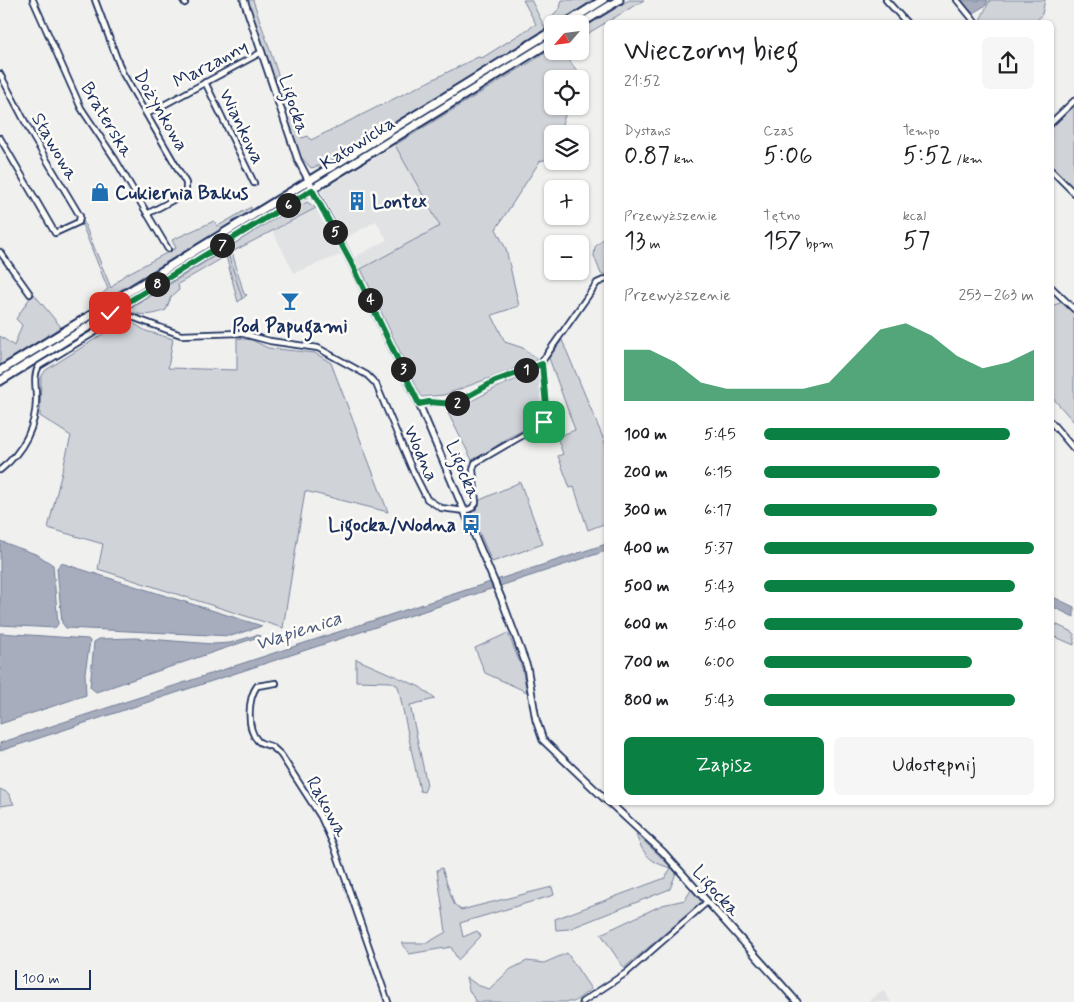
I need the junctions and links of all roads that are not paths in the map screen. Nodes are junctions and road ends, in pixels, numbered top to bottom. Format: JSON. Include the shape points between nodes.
{"nodes":[{"id":1,"x":32,"y":0,"type":"edge"},
{"id":2,"x":95,"y":0,"type":"edge"},
{"id":3,"x":244,"y":0,"type":"edge"},
{"id":4,"x":603,"y":0,"type":"edge"},
{"id":5,"x":619,"y":0,"type":"edge"},
{"id":6,"x":886,"y":0,"type":"edge"},
{"id":7,"x":957,"y":0,"type":"edge"},
{"id":8,"x":579,"y":15,"type":"edge"},
{"id":9,"x":589,"y":18,"type":"edge"},
{"id":10,"x":904,"y":20,"type":"edge"},
{"id":11,"x":973,"y":20,"type":"edge"},
{"id":12,"x":544,"y":36,"type":"edge"},
{"id":13,"x":544,"y":46,"type":"edge"},
{"id":14,"x":262,"y":52,"type":"junction"},
{"id":15,"x":0,"y":74,"type":"edge"},
{"id":16,"x":205,"y":82,"type":"junction"},
{"id":17,"x":1074,"y":101,"type":"edge"},
{"id":18,"x":147,"y":114,"type":"junction"},
{"id":19,"x":1054,"y":120,"type":"edge"},
{"id":20,"x":0,"y":138,"type":"edge"},
{"id":21,"x":1054,"y":173,"type":"edge"},
{"id":22,"x":308,"y":181,"type":"junction"},
{"id":23,"x":254,"y":183,"type":"dead end"},
{"id":24,"x":312,"y":190,"type":"junction"},
{"id":25,"x":1074,"y":193,"type":"edge"},
{"id":26,"x":147,"y":214,"type":"junction"},
{"id":27,"x":168,"y":249,"type":"dead end"},
{"id":28,"x":0,"y":252,"type":"edge"},
{"id":29,"x":604,"y":280,"type":"edge"},
{"id":30,"x":1054,"y":289,"type":"edge"},
{"id":31,"x":30,"y":294,"type":"dead end"},
{"id":32,"x":1074,"y":309,"type":"edge"},
{"id":33,"x":542,"y":364,"type":"junction"},
{"id":34,"x":0,"y":371,"type":"edge"},
{"id":35,"x":0,"y":381,"type":"edge"},
{"id":36,"x":419,"y":404,"type":"junction"},
{"id":37,"x":1054,"y":426,"type":"edge"},
{"id":38,"x":1074,"y":449,"type":"edge"},
{"id":39,"x":0,"y":470,"type":"edge"},
{"id":40,"x":465,"y":511,"type":"junction"},
{"id":41,"x":276,"y":683,"type":"dead end"},
{"id":42,"x":604,"y":799,"type":"edge"},
{"id":43,"x":610,"y":805,"type":"edge"},
{"id":44,"x":707,"y":902,"type":"junction"},
{"id":45,"x":388,"y":1002,"type":"edge"},
{"id":46,"x":582,"y":1002,"type":"edge"},
{"id":47,"x":797,"y":1002,"type":"edge"}],
"edges":[{"from":1,"to":26,"type":"street","name":"Braterska","via":[[81,108]]},
{"from":2,"to":18,"type":"street","name":"Dożynkowa","via":[[122,72]]},
{"from":3,"to":14,"type":"street","name":"Ligocka"},
{"from":4,"to":8,"type":"main road"},
{"from":5,"to":9,"type":"main road"},
{"from":6,"to":10,"type":"street"},
{"from":7,"to":11,"type":"street"},
{"from":12,"to":22,"type":"main road","name":"Katowicka"},
{"from":13,"to":24,"type":"main road","name":"Katowicka"},
{"from":14,"to":16,"type":"street","name":"Marzanny"},
{"from":14,"to":22,"type":"street","name":"Ligocka","via":[[295,154]]},
{"from":15,"to":20,"type":"street","name":"Stawowa","via":[[80,216],[79,222],[58,233],[52,230]]},
{"from":16,"to":18,"type":"street","name":"Marzanny"},
{"from":16,"to":23,"type":"street","name":"Wiankowa"},
{"from":17,"to":19,"type":"street"},
{"from":18,"to":26,"type":"street","name":"Dożynkowa","via":[[187,188],[183,196]]},
{"from":21,"to":25,"type":"street"},
{"from":22,"to":24,"type":"street","name":"Ligocka"},
{"from":22,"to":34,"type":"main road","name":"Katowicka"},
{"from":24,"to":35,"type":"main road","name":"Katowicka"},
{"from":24,"to":36,"type":"street","name":"Ligocka","via":[[351,262]]},
{"from":26,"to":27,"type":"street","name":"Braterska"},
{"from":28,"to":31,"type":"street"},
{"from":29,"to":33,"type":"street","via":[[597,283],[580,306]]},
{"from":30,"to":32,"type":"street"},
{"from":33,"to":36,"type":"street","via":[[495,381],[454,404]]},
{"from":33,"to":40,"type":"street","via":[[547,416],[544,422],[475,463],[476,503]]},
{"from":36,"to":40,"type":"street","name":"Ligocka"},
{"from":37,"to":38,"type":"street"},
{"from":39,"to":40,"type":"street","name":"Wodna","via":[[27,439],[33,423],[35,375],[39,366],[115,320],[132,317],[181,335],[240,333],[270,342],[318,348],[367,376],[376,384],[427,499],[441,508]]},
{"from":40,"to":42,"type":"street","name":"Ligocka","via":[[527,667],[536,720],[543,740]]},
{"from":41,"to":45,"type":"street","name":"Rakowa","via":[[257,686],[251,694],[254,735],[260,743],[272,746],[281,755],[321,817]]},
{"from":43,"to":44,"type":"street","name":"Ligocka","via":[[663,852]]},
{"from":44,"to":46,"type":"street","via":[[626,973]]},
{"from":44,"to":47,"type":"street","name":"Ligocka"}]}
